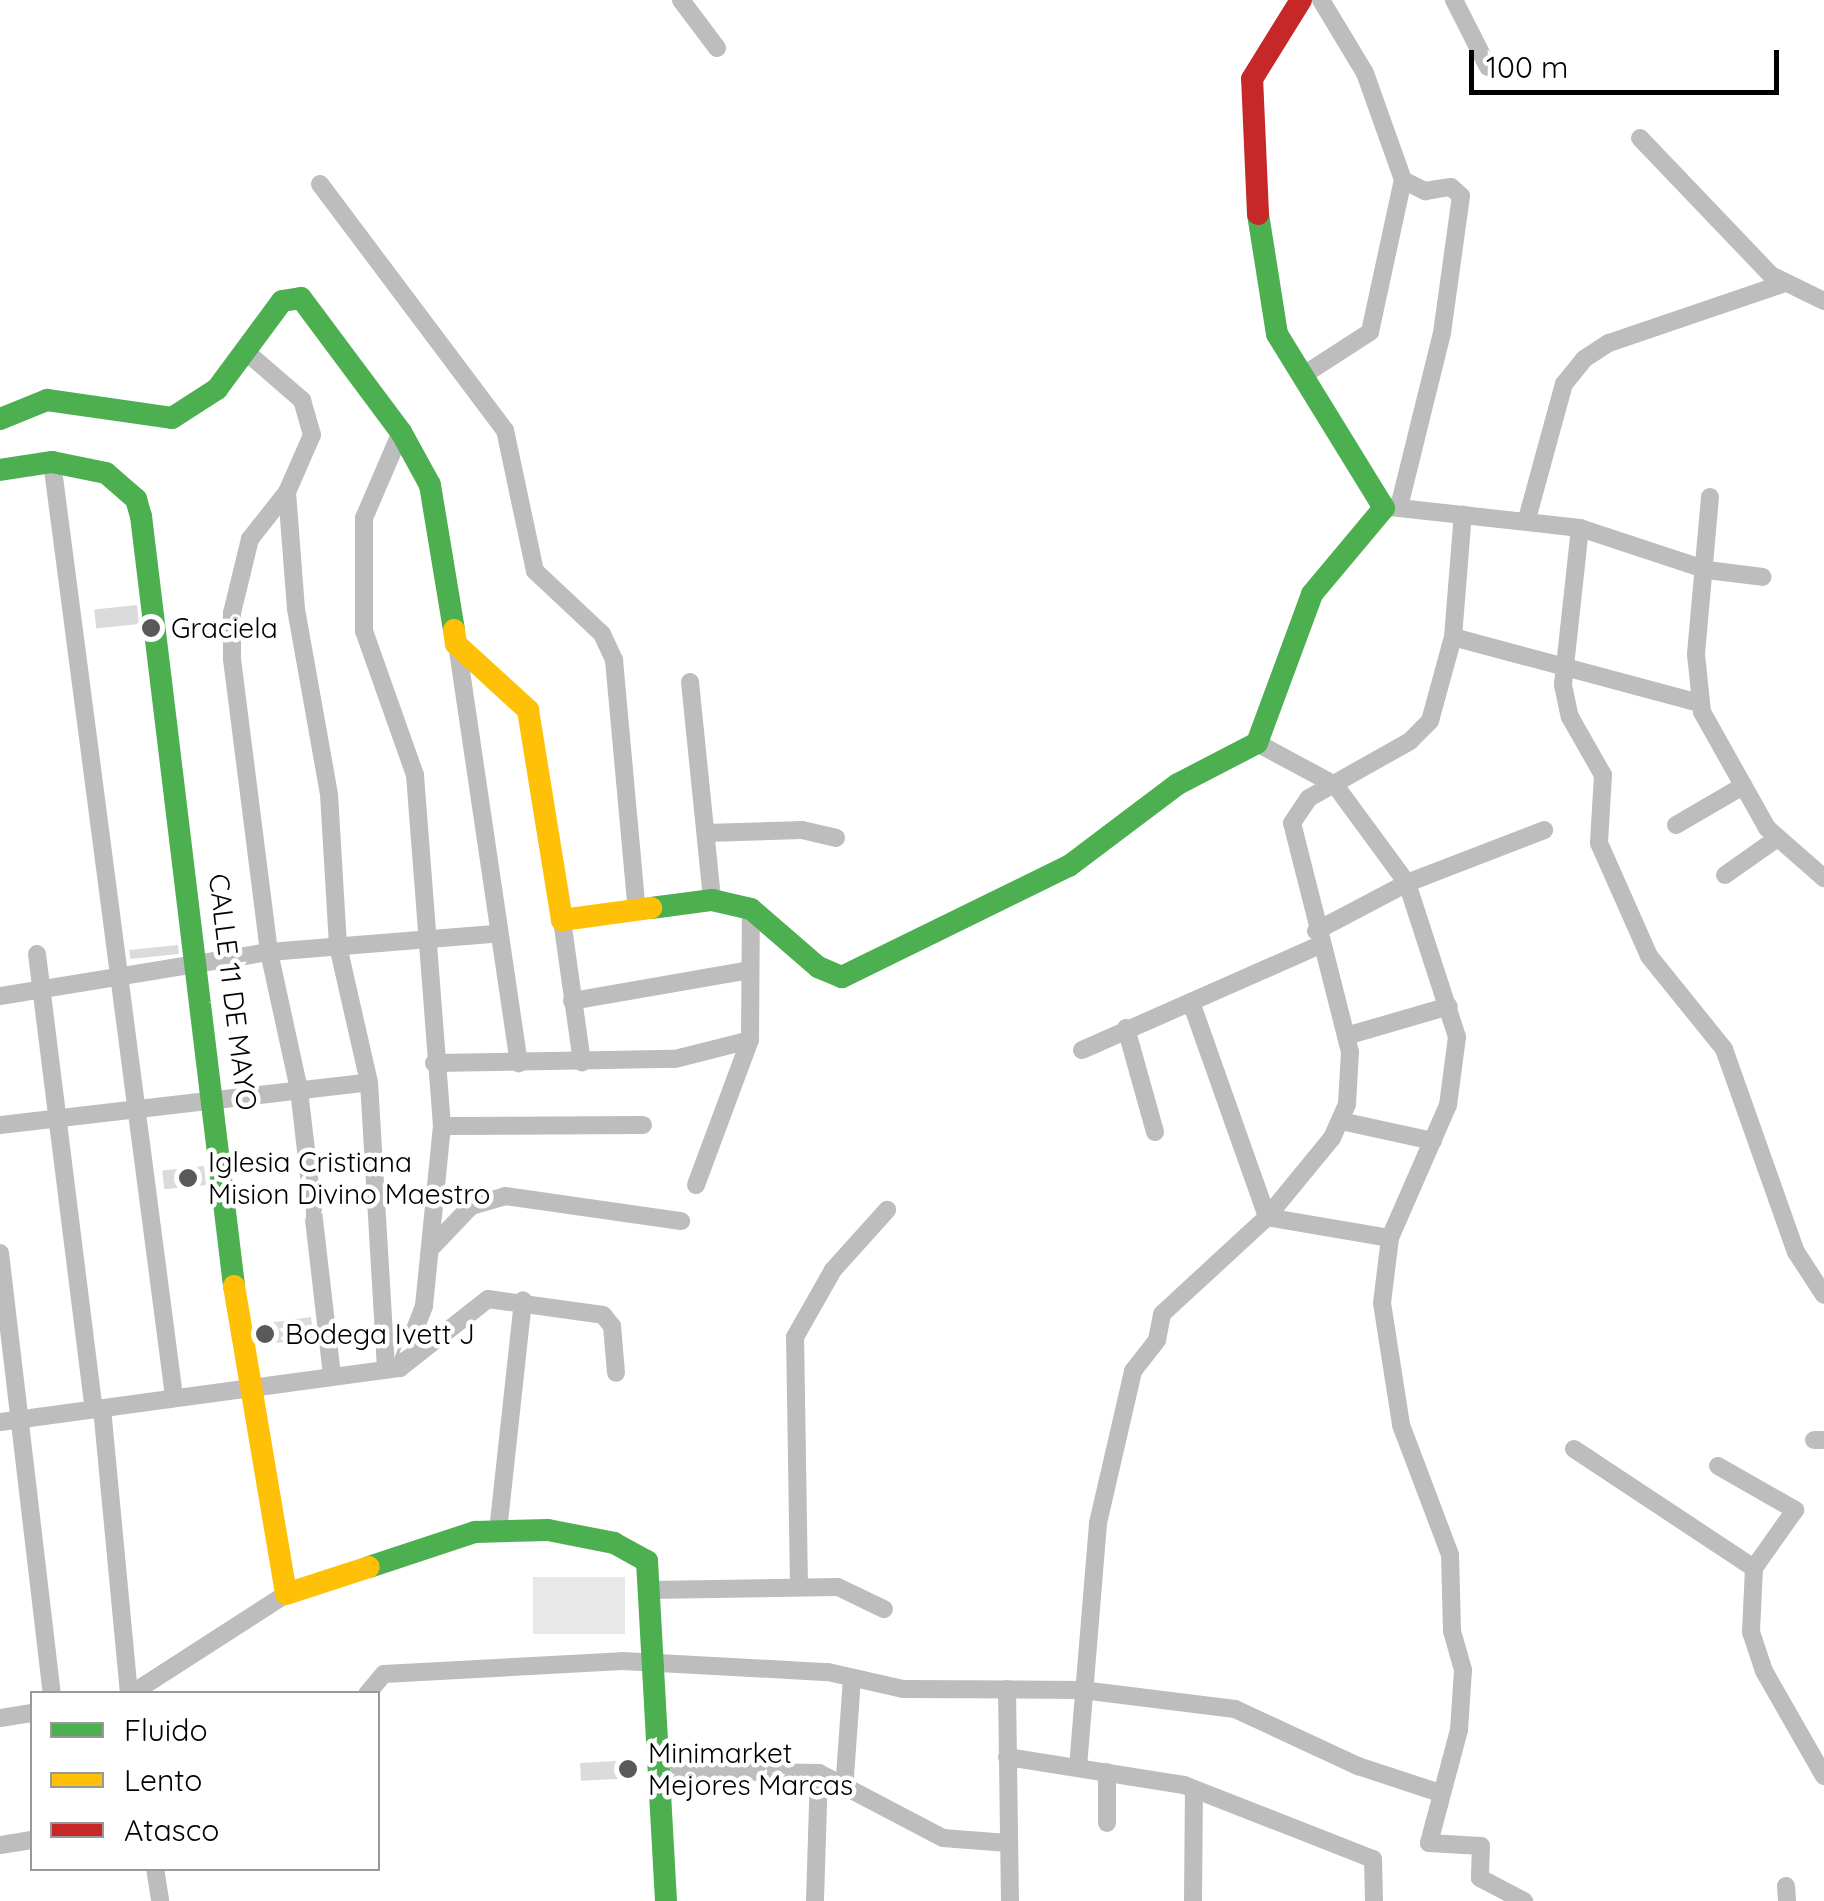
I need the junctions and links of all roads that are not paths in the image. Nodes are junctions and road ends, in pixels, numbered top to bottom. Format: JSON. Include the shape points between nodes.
{"nodes":[{"id":1,"x":681,"y":0,"type":"edge"},
{"id":2,"x":1301,"y":0,"type":"edge"},
{"id":3,"x":1321,"y":0,"type":"edge"},
{"id":4,"x":1454,"y":0,"type":"edge"},
{"id":5,"x":717,"y":48,"type":"dead end"},
{"id":6,"x":1488,"y":66,"type":"dead end"},
{"id":7,"x":1640,"y":138,"type":"dead end"},
{"id":8,"x":1403,"y":180,"type":"junction"},
{"id":9,"x":320,"y":184,"type":"dead end"},
{"id":10,"x":1782,"y":284,"type":"junction"},
{"id":11,"x":1824,"y":300,"type":"edge"},
{"id":12,"x":244,"y":350,"type":"junction"},
{"id":13,"x":1302,"y":376,"type":"junction"},
{"id":14,"x":0,"y":419,"type":"edge"},
{"id":15,"x":401,"y":432,"type":"junction"},
{"id":16,"x":52,"y":462,"type":"junction"},
{"id":17,"x":0,"y":470,"type":"edge"},
{"id":18,"x":286,"y":492,"type":"junction"},
{"id":19,"x":1710,"y":497,"type":"dead end"},
{"id":20,"x":1391,"y":507,"type":"junction"},
{"id":21,"x":1463,"y":514,"type":"junction"},
{"id":22,"x":1528,"y":518,"type":"junction"},
{"id":23,"x":1580,"y":528,"type":"junction"},
{"id":24,"x":1707,"y":570,"type":"junction"},
{"id":25,"x":1763,"y":577,"type":"dead end"},
{"id":26,"x":1452,"y":637,"type":"junction"},
{"id":27,"x":456,"y":644,"type":"junction"},
{"id":28,"x":1563,"y":672,"type":"junction"},
{"id":29,"x":690,"y":682,"type":"dead end"},
{"id":30,"x":1699,"y":703,"type":"junction"},
{"id":31,"x":1257,"y":743,"type":"junction"},
{"id":32,"x":1335,"y":785,"type":"junction"},
{"id":33,"x":1743,"y":786,"type":"junction"},
{"id":34,"x":1676,"y":825,"type":"dead end"},
{"id":35,"x":1544,"y":830,"type":"dead end"},
{"id":36,"x":706,"y":834,"type":"junction"},
{"id":37,"x":836,"y":838,"type":"dead end"},
{"id":38,"x":1776,"y":839,"type":"junction"},
{"id":39,"x":1725,"y":875,"type":"dead end"},
{"id":40,"x":1824,"y":878,"type":"edge"},
{"id":41,"x":1407,"y":883,"type":"junction"},
{"id":42,"x":712,"y":900,"type":"junction"},
{"id":43,"x":750,"y":909,"type":"junction"},
{"id":44,"x":637,"y":910,"type":"junction"},
{"id":45,"x":562,"y":920,"type":"junction"},
{"id":46,"x":494,"y":934,"type":"junction"},
{"id":47,"x":1318,"y":938,"type":"junction"},
{"id":48,"x":426,"y":940,"type":"junction"},
{"id":49,"x":338,"y":946,"type":"junction"},
{"id":50,"x":269,"y":952,"type":"junction"},
{"id":51,"x":37,"y":954,"type":"dead end"},
{"id":52,"x":200,"y":966,"type":"junction"},
{"id":53,"x":749,"y":970,"type":"junction"},
{"id":54,"x":117,"y":979,"type":"junction"},
{"id":55,"x":42,"y":990,"type":"junction"},
{"id":56,"x":0,"y":996,"type":"edge"},
{"id":57,"x":572,"y":1001,"type":"junction"},
{"id":58,"x":1191,"y":1002,"type":"junction"},
{"id":59,"x":1449,"y":1006,"type":"junction"},
{"id":60,"x":1126,"y":1028,"type":"junction"},
{"id":61,"x":1346,"y":1036,"type":"junction"},
{"id":62,"x":750,"y":1040,"type":"junction"},
{"id":63,"x":1082,"y":1050,"type":"dead end"},
{"id":64,"x":582,"y":1062,"type":"junction"},
{"id":65,"x":434,"y":1064,"type":"junction"},
{"id":66,"x":519,"y":1064,"type":"junction"},
{"id":67,"x":369,"y":1082,"type":"junction"},
{"id":68,"x":299,"y":1090,"type":"junction"},
{"id":69,"x":218,"y":1100,"type":"junction"},
{"id":70,"x":141,"y":1109,"type":"junction"},
{"id":71,"x":56,"y":1118,"type":"junction"},
{"id":72,"x":1341,"y":1121,"type":"junction"},
{"id":73,"x":0,"y":1125,"type":"edge"},
{"id":74,"x":643,"y":1125,"type":"dead end"},
{"id":75,"x":442,"y":1126,"type":"junction"},
{"id":76,"x":1155,"y":1132,"type":"dead end"},
{"id":77,"x":1433,"y":1140,"type":"junction"},
{"id":78,"x":696,"y":1185,"type":"dead end"},
{"id":79,"x":886,"y":1210,"type":"dead end"},
{"id":80,"x":1267,"y":1217,"type":"junction"},
{"id":81,"x":681,"y":1220,"type":"dead end"},
{"id":82,"x":1390,"y":1238,"type":"junction"},
{"id":83,"x":432,"y":1247,"type":"junction"},
{"id":84,"x":1,"y":1264,"type":"edge"},
{"id":85,"x":1824,"y":1295,"type":"edge"},
{"id":86,"x":524,"y":1300,"type":"junction"},
{"id":87,"x":393,"y":1368,"type":"junction"},
{"id":88,"x":616,"y":1374,"type":"dead end"},
{"id":89,"x":332,"y":1376,"type":"junction"},
{"id":90,"x":246,"y":1388,"type":"junction"},
{"id":91,"x":174,"y":1396,"type":"junction"},
{"id":92,"x":98,"y":1408,"type":"junction"},
{"id":93,"x":9,"y":1421,"type":"edge"},
{"id":94,"x":1574,"y":1449,"type":"dead end"},
{"id":95,"x":1718,"y":1466,"type":"dead end"},
{"id":96,"x":498,"y":1531,"type":"junction"},
{"id":97,"x":1754,"y":1568,"type":"junction"},
{"id":98,"x":798,"y":1587,"type":"junction"},
{"id":99,"x":650,"y":1590,"type":"junction"},
{"id":100,"x":286,"y":1594,"type":"junction"},
{"id":101,"x":884,"y":1609,"type":"dead end"},
{"id":102,"x":650,"y":1661,"type":"junction"},
{"id":103,"x":852,"y":1678,"type":"junction"},
{"id":104,"x":1007,"y":1689,"type":"junction"},
{"id":105,"x":1082,"y":1690,"type":"junction"},
{"id":106,"x":52,"y":1691,"type":"edge"},
{"id":107,"x":130,"y":1691,"type":"edge"},
{"id":108,"x":135,"y":1691,"type":"edge"},
{"id":109,"x":370,"y":1691,"type":"edge"},
{"id":110,"x":30,"y":1713,"type":"edge"},
{"id":111,"x":0,"y":1718,"type":"edge"},
{"id":112,"x":1007,"y":1757,"type":"junction"},
{"id":113,"x":1078,"y":1767,"type":"junction"},
{"id":114,"x":659,"y":1770,"type":"junction"},
{"id":115,"x":1107,"y":1772,"type":"junction"},
{"id":116,"x":819,"y":1773,"type":"junction"},
{"id":117,"x":1824,"y":1776,"type":"edge"},
{"id":118,"x":1194,"y":1789,"type":"junction"},
{"id":119,"x":844,"y":1790,"type":"junction"},
{"id":120,"x":1440,"y":1792,"type":"junction"},
{"id":121,"x":1107,"y":1823,"type":"dead end"},
{"id":122,"x":30,"y":1840,"type":"edge"},
{"id":123,"x":1008,"y":1843,"type":"junction"},
{"id":124,"x":0,"y":1845,"type":"edge"},
{"id":125,"x":155,"y":1871,"type":"edge"},
{"id":126,"x":160,"y":1901,"type":"edge"},
{"id":127,"x":666,"y":1901,"type":"edge"},
{"id":128,"x":816,"y":1901,"type":"edge"},
{"id":129,"x":1010,"y":1901,"type":"edge"},
{"id":130,"x":1193,"y":1901,"type":"edge"},
{"id":131,"x":1374,"y":1901,"type":"edge"},
{"id":132,"x":1524,"y":1901,"type":"edge"}],
"edges":[{"from":1,"to":5,"type":"street"},
{"from":2,"to":13,"type":"street","via":[[1252,78],[1250,139],[1267,292],[1277,334]]},
{"from":3,"to":8,"type":"street","via":[[1375,95]]},
{"from":4,"to":6,"type":"street"},
{"from":7,"to":10,"type":"street"},
{"from":8,"to":13,"type":"street","via":[[1370,332]]},
{"from":8,"to":20,"type":"street","via":[[1426,191],[1452,187],[1462,200],[1442,334]]},
{"from":9,"to":44,"type":"street","via":[[505,430],[535,571],[608,647],[622,696],[620,763]]},
{"from":10,"to":11,"type":"street"},
{"from":10,"to":22,"type":"street","via":[[1608,343],[1584,360],[1564,384]]},
{"from":12,"to":14,"type":"street","via":[[217,388],[172,418],[144,420],[46,400]]},
{"from":12,"to":15,"type":"street","via":[[282,300],[300,298]]},
{"from":12,"to":18,"type":"street","via":[[308,415],[308,453]]},
{"from":13,"to":20,"type":"street"},
{"from":15,"to":27,"type":"street","via":[[436,506]]},
{"from":15,"to":48,"type":"street","via":[[364,518],[364,631],[415,775]]},
{"from":16,"to":17,"type":"street"},
{"from":16,"to":52,"type":"street","name":"CALLE 11 DE MAYO","via":[[106,473],[136,499],[141,516]]},
{"from":16,"to":54,"type":"street"},
{"from":18,"to":49,"type":"street","via":[[296,609],[329,794]]},
{"from":18,"to":50,"type":"street","via":[[250,539],[232,613]]},
{"from":19,"to":24,"type":"street"},
{"from":20,"to":21,"type":"street"},
{"from":20,"to":31,"type":"street","via":[[1312,594]]},
{"from":21,"to":22,"type":"street"},
{"from":21,"to":26,"type":"street"},
{"from":22,"to":23,"type":"street"},
{"from":23,"to":24,"type":"street"},
{"from":23,"to":28,"type":"street"},
{"from":24,"to":25,"type":"street"},
{"from":24,"to":30,"type":"street","via":[[1696,654]]},
{"from":26,"to":28,"type":"street"},
{"from":26,"to":32,"type":"street","via":[[1435,711],[1421,732]]},
{"from":27,"to":45,"type":"street","via":[[528,710]]},
{"from":27,"to":46,"type":"street","via":[[470,695]]},
{"from":28,"to":30,"type":"street"},
{"from":28,"to":85,"type":"street","via":[[1570,717],[1603,775],[1599,844],[1614,885],[1668,986],[1724,1049],[1796,1252]]},
{"from":29,"to":36,"type":"street"},
{"from":30,"to":33,"type":"street","via":[[1710,738]]},
{"from":31,"to":32,"type":"street"},
{"from":31,"to":43,"type":"street","via":[[1178,784],[1069,866],[871,968],[842,977],[818,967]]},
{"from":32,"to":41,"type":"street"},
{"from":32,"to":47,"type":"street","via":[[1301,805],[1292,822]]},
{"from":33,"to":34,"type":"street"},
{"from":33,"to":38,"type":"street"},
{"from":35,"to":41,"type":"street"},
{"from":36,"to":37,"type":"street","via":[[787,829]]},
{"from":36,"to":42,"type":"street"},
{"from":38,"to":39,"type":"street"},
{"from":38,"to":40,"type":"street"},
{"from":41,"to":47,"type":"street"},
{"from":41,"to":59,"type":"street"},
{"from":42,"to":43,"type":"street"},
{"from":42,"to":44,"type":"street"},
{"from":43,"to":53,"type":"street"},
{"from":44,"to":45,"type":"street"},
{"from":45,"to":57,"type":"street"},
{"from":46,"to":48,"type":"street"},
{"from":46,"to":66,"type":"street"},
{"from":47,"to":58,"type":"street"},
{"from":47,"to":61,"type":"street"},
{"from":48,"to":49,"type":"street"},
{"from":48,"to":65,"type":"street"},
{"from":49,"to":50,"type":"street"},
{"from":49,"to":67,"type":"street"},
{"from":50,"to":52,"type":"street"},
{"from":50,"to":68,"type":"street"},
{"from":51,"to":55,"type":"street"},
{"from":52,"to":54,"type":"street"},
{"from":52,"to":69,"type":"street","name":"CALLE 11 DE MAYO"},
{"from":53,"to":57,"type":"street"},
{"from":53,"to":62,"type":"street"},
{"from":54,"to":55,"type":"street"},
{"from":54,"to":70,"type":"street"},
{"from":55,"to":56,"type":"street"},
{"from":55,"to":71,"type":"street"},
{"from":57,"to":64,"type":"street"},
{"from":58,"to":60,"type":"street"},
{"from":58,"to":80,"type":"street"},
{"from":59,"to":61,"type":"street"},
{"from":59,"to":77,"type":"street","via":[[1457,1037],[1448,1104]]},
{"from":60,"to":63,"type":"street"},
{"from":60,"to":76,"type":"street"},
{"from":61,"to":72,"type":"street","via":[[1351,1085]]},
{"from":62,"to":64,"type":"street","via":[[675,1059]]},
{"from":62,"to":78,"type":"street"},
{"from":64,"to":66,"type":"street"},
{"from":65,"to":66,"type":"street"},
{"from":65,"to":75,"type":"street"},
{"from":67,"to":68,"type":"street"},
{"from":67,"to":87,"type":"street"},
{"from":68,"to":69,"type":"street"},
{"from":68,"to":89,"type":"street"},
{"from":69,"to":70,"type":"street"},
{"from":69,"to":90,"type":"street","name":"CALLE 11 DE MAYO"},
{"from":70,"to":71,"type":"street"},
{"from":70,"to":91,"type":"street"},
{"from":71,"to":73,"type":"street"},
{"from":71,"to":92,"type":"street"},
{"from":72,"to":77,"type":"street"},
{"from":72,"to":80,"type":"street"},
{"from":74,"to":75,"type":"street"},
{"from":75,"to":83,"type":"street"},
{"from":77,"to":82,"type":"street"},
{"from":79,"to":98,"type":"street","via":[[834,1270],[795,1336]]},
{"from":80,"to":82,"type":"street"},
{"from":80,"to":105,"type":"street","via":[[1162,1314],[1157,1340],[1132,1371],[1098,1523]]},
{"from":81,"to":83,"type":"street","via":[[505,1196],[471,1206]]},
{"from":82,"to":120,"type":"street","via":[[1382,1303],[1401,1425],[1450,1555],[1452,1631],[1463,1670],[1459,1730]]},
{"from":83,"to":87,"type":"street","via":[[424,1306]]},
{"from":84,"to":93,"type":"street"},
{"from":86,"to":87,"type":"street","via":[[469,1308]]},
{"from":86,"to":88,"type":"street","via":[[604,1315],[612,1326]]},
{"from":86,"to":96,"type":"street"},
{"from":87,"to":89,"type":"street"},
{"from":89,"to":90,"type":"street"},
{"from":90,"to":91,"type":"street"},
{"from":90,"to":100,"type":"street","name":"CALLE 11 DE MAYO"},
{"from":91,"to":92,"type":"street"},
{"from":92,"to":93,"type":"street"},
{"from":92,"to":107,"type":"street"},
{"from":93,"to":106,"type":"street"},
{"from":94,"to":97,"type":"street"},
{"from":95,"to":97,"type":"street","via":[[1795,1510]]},
{"from":96,"to":99,"type":"street","via":[[548,1530],[614,1543],[647,1561]]},
{"from":96,"to":100,"type":"street"},
{"from":97,"to":117,"type":"street","via":[[1751,1632],[1764,1671]]},
{"from":98,"to":99,"type":"street"},
{"from":98,"to":101,"type":"street","via":[[862,1592]]},
{"from":99,"to":102,"type":"street"},
{"from":100,"to":108,"type":"street"},
{"from":102,"to":103,"type":"street"},
{"from":102,"to":109,"type":"street","via":[[384,1674]]},
{"from":102,"to":114,"type":"street"},
{"from":103,"to":104,"type":"street","via":[[903,1689]]},
{"from":103,"to":119,"type":"street"},
{"from":104,"to":105,"type":"street"},
{"from":104,"to":112,"type":"street"},
{"from":105,"to":113,"type":"street"},
{"from":105,"to":120,"type":"street","via":[[1235,1709],[1358,1766]]},
{"from":110,"to":111,"type":"street"},
{"from":112,"to":113,"type":"street"},
{"from":112,"to":123,"type":"street"},
{"from":113,"to":115,"type":"street"},
{"from":114,"to":116,"type":"street"},
{"from":114,"to":127,"type":"street"},
{"from":115,"to":118,"type":"street"},
{"from":115,"to":121,"type":"street"},
{"from":116,"to":119,"type":"street"},
{"from":116,"to":128,"type":"street"},
{"from":118,"to":130,"type":"street"},
{"from":118,"to":131,"type":"street","via":[[1373,1860]]},
{"from":119,"to":123,"type":"street","via":[[942,1838]]},
{"from":120,"to":132,"type":"street","via":[[1429,1843],[1481,1846],[1480,1878]]},
{"from":122,"to":124,"type":"street"},
{"from":123,"to":129,"type":"street"},
{"from":125,"to":126,"type":"street"}]}
